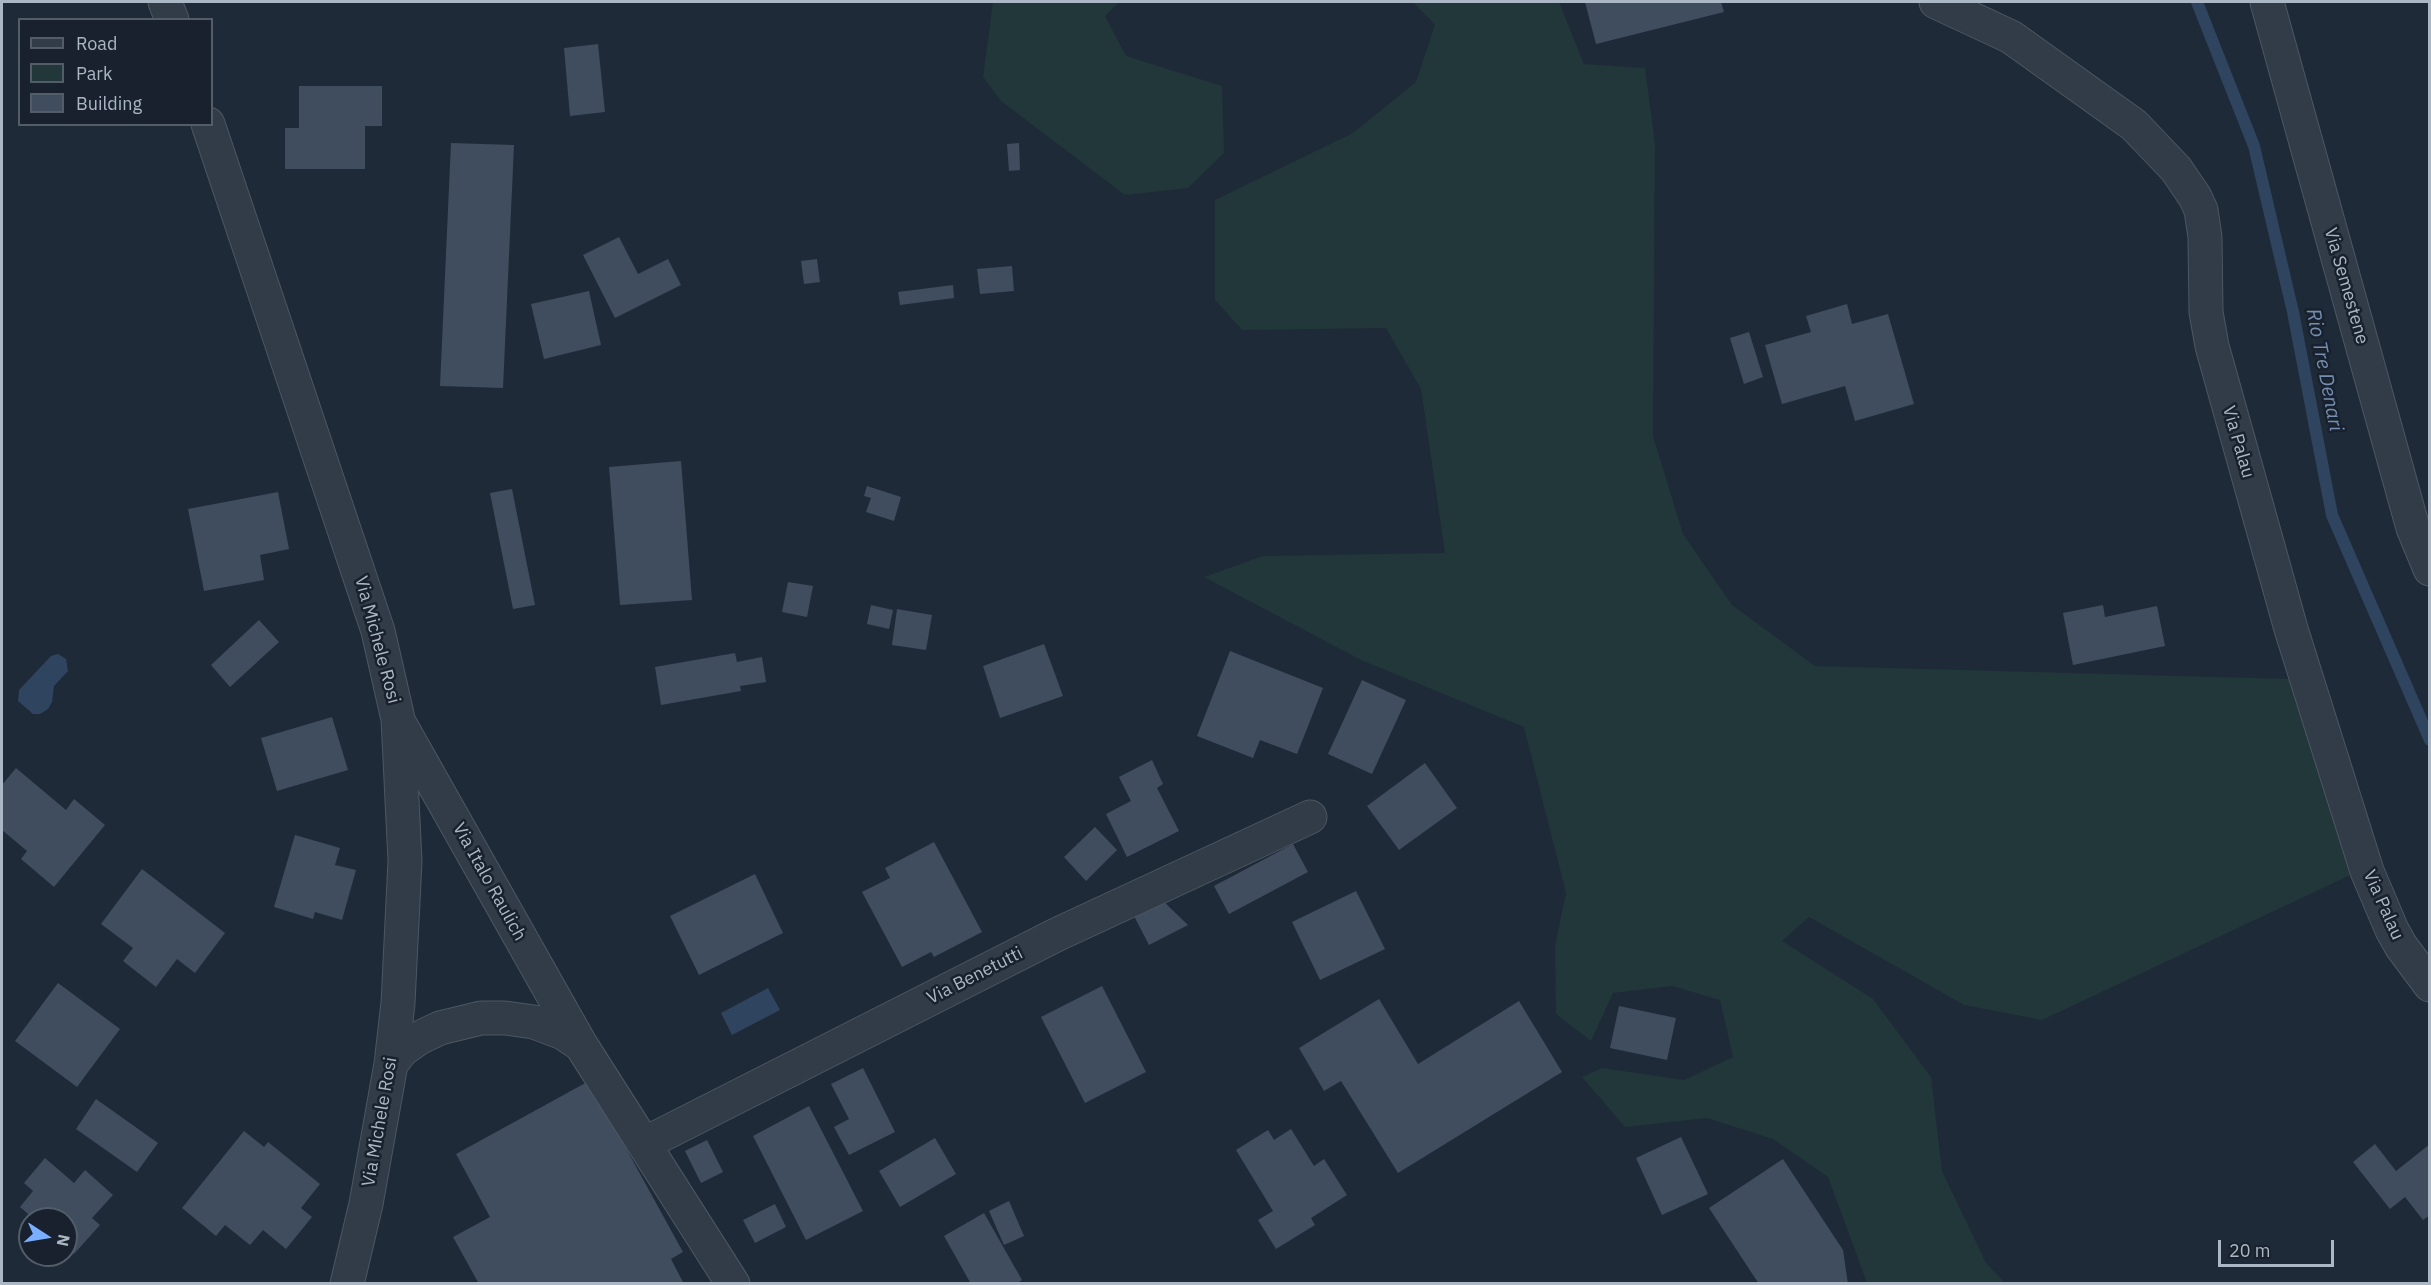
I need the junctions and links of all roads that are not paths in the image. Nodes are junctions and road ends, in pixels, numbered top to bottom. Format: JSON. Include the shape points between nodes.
{"nodes":[{"id":1,"x":165,"y":2,"type":"edge"},
{"id":2,"x":1936,"y":2,"type":"edge"},
{"id":3,"x":2267,"y":2,"type":"edge"},
{"id":4,"x":170,"y":18,"type":"edge"},
{"id":5,"x":208,"y":126,"type":"edge"},
{"id":6,"x":2430,"y":569,"type":"edge"},
{"id":7,"x":398,"y":719,"type":"junction"},
{"id":8,"x":1310,"y":817,"type":"dead end"},
{"id":9,"x":2430,"y":985,"type":"edge"},
{"id":10,"x":581,"y":1045,"type":"junction"},
{"id":11,"x":392,"y":1064,"type":"junction"},
{"id":12,"x":644,"y":1144,"type":"junction"},
{"id":13,"x":347,"y":1284,"type":"edge"},
{"id":14,"x":733,"y":1284,"type":"edge"}],
"edges":[{"from":1,"to":4,"type":"street"},
{"from":2,"to":9,"type":"street","name":"Via Palau","via":[[2011,37],[2134,125],[2176,169],[2195,197],[2205,237],[2206,312],[2211,346],[2291,629],[2367,871],[2392,930]]},
{"from":3,"to":6,"type":"street","name":"Via Semestene","via":[[2414,528]]},
{"from":5,"to":7,"type":"street","name":"Via Michele Rosi","via":[[378,631]]},
{"from":7,"to":10,"type":"street","name":"Via Italo Raulich"},
{"from":7,"to":11,"type":"street","name":"Via Michele Rosi","via":[[405,861],[402,958]]},
{"from":8,"to":12,"type":"street","name":"Via Benetutti","via":[[1058,934]]},
{"from":10,"to":11,"type":"street","name":"Via Italo Raulich","via":[[534,1022],[475,1019],[418,1038]]},
{"from":10,"to":12,"type":"street","name":"Via Italo Raulich"},
{"from":11,"to":13,"type":"street","name":"Via Michele Rosi"},
{"from":12,"to":14,"type":"street","name":"Via Italo Raulich"}]}
